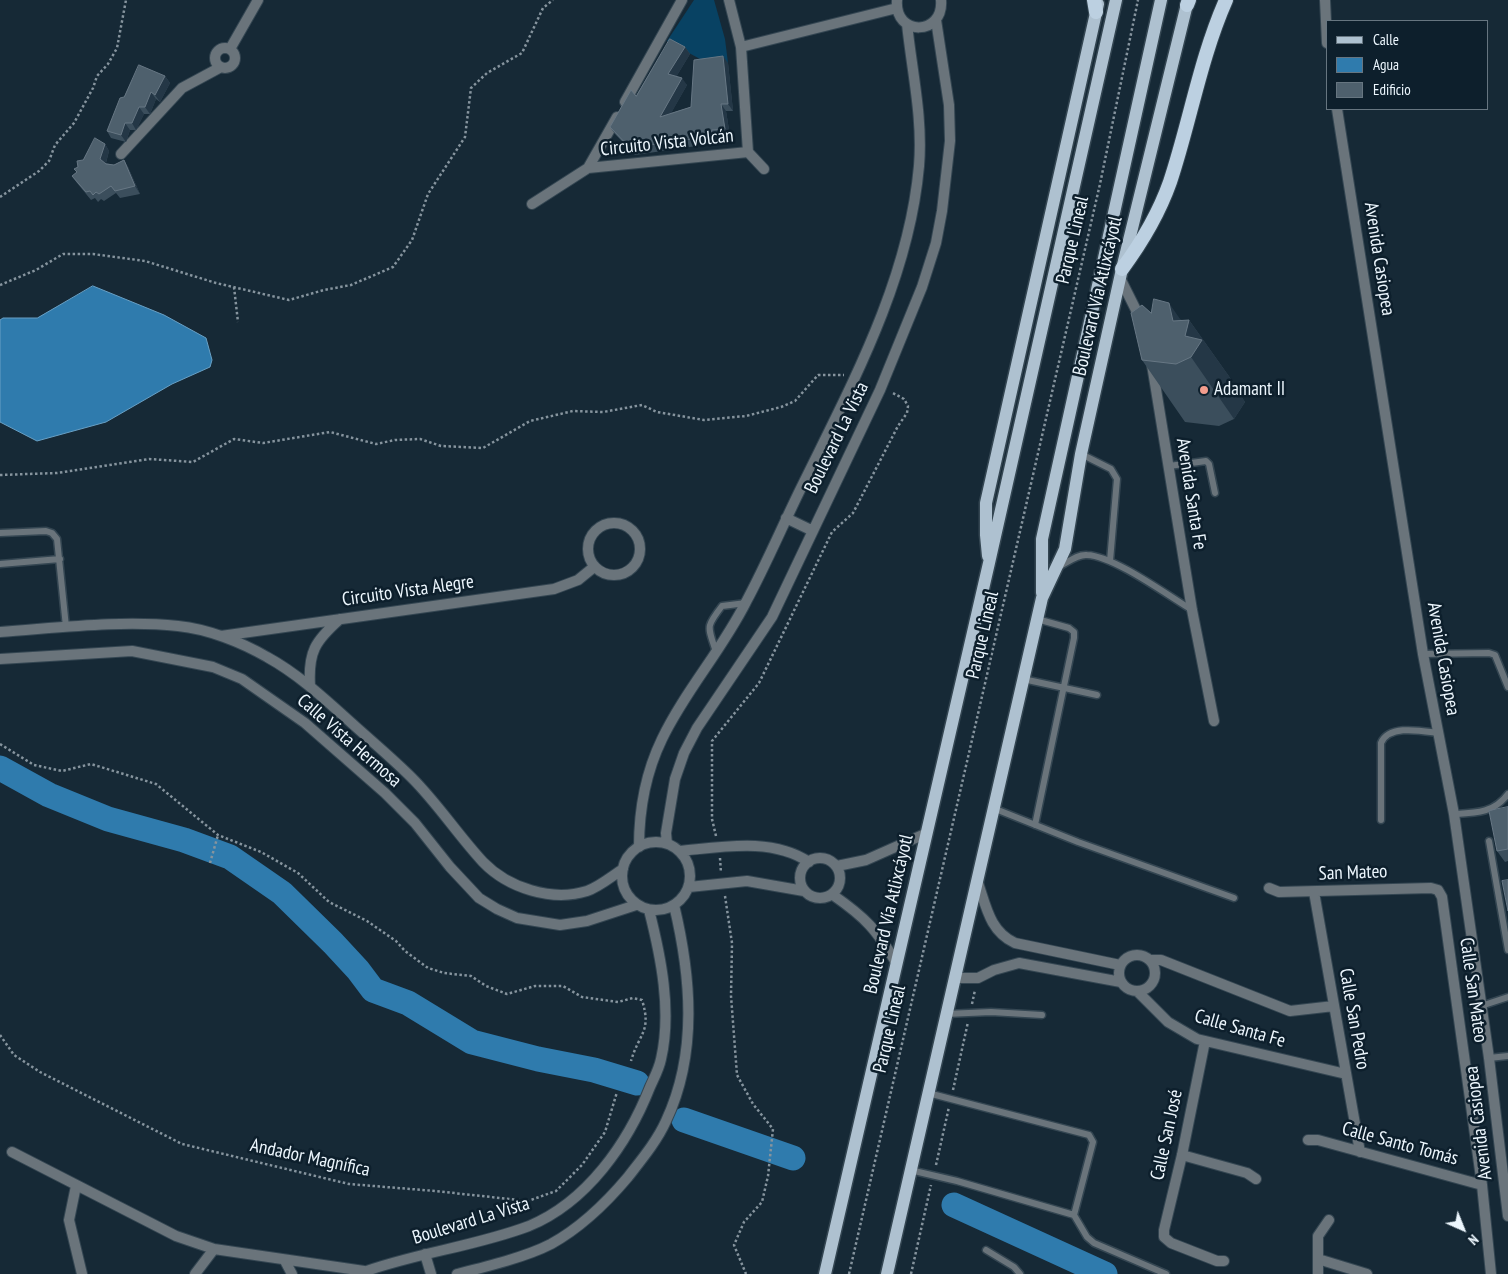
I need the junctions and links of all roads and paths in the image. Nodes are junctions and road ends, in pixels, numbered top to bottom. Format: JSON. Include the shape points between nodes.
{"nodes":[{"id":1,"x":126,"y":0,"type":"edge"},
{"id":2,"x":258,"y":0,"type":"edge"},
{"id":3,"x":553,"y":0,"type":"edge"},
{"id":4,"x":682,"y":0,"type":"edge"},
{"id":5,"x":729,"y":0,"type":"edge"},
{"id":6,"x":941,"y":0,"type":"edge"},
{"id":7,"x":1116,"y":0,"type":"edge"},
{"id":8,"x":1138,"y":0,"type":"edge"},
{"id":9,"x":1161,"y":0,"type":"edge"},
{"id":10,"x":1226,"y":0,"type":"edge"},
{"id":11,"x":1325,"y":0,"type":"edge"},
{"id":12,"x":1188,"y":2,"type":"edge"},
{"id":13,"x":897,"y":4,"type":"edge"},
{"id":14,"x":1096,"y":4,"type":"edge"},
{"id":15,"x":936,"y":20,"type":"junction"},
{"id":16,"x":1326,"y":22,"type":"edge"},
{"id":17,"x":907,"y":24,"type":"junction"},
{"id":18,"x":741,"y":47,"type":"junction"},
{"id":19,"x":1337,"y":110,"type":"edge"},
{"id":20,"x":748,"y":152,"type":"junction"},
{"id":21,"x":121,"y":154,"type":"dead end"},
{"id":22,"x":588,"y":168,"type":"junction"},
{"id":23,"x":764,"y":169,"type":"dead end"},
{"id":24,"x":0,"y":197,"type":"edge"},
{"id":25,"x":532,"y":204,"type":"dead end"},
{"id":26,"x":1121,"y":273,"type":"junction"},
{"id":27,"x":0,"y":284,"type":"edge"},
{"id":28,"x":234,"y":286,"type":"junction"},
{"id":29,"x":238,"y":322,"type":"dead end"},
{"id":30,"x":1147,"y":334,"type":"edge"},
{"id":31,"x":1150,"y":353,"type":"edge"},
{"id":32,"x":831,"y":374,"type":"dead end"},
{"id":33,"x":891,"y":392,"type":"dead end"},
{"id":34,"x":1081,"y":454,"type":"junction"},
{"id":35,"x":1169,"y":466,"type":"junction"},
{"id":36,"x":0,"y":475,"type":"edge"},
{"id":37,"x":1216,"y":493,"type":"dead end"},
{"id":38,"x":786,"y":518,"type":"junction"},
{"id":39,"x":813,"y":531,"type":"junction"},
{"id":40,"x":0,"y":533,"type":"edge"},
{"id":41,"x":60,"y":559,"type":"junction"},
{"id":42,"x":1110,"y":561,"type":"junction"},
{"id":43,"x":989,"y":563,"type":"junction"},
{"id":44,"x":0,"y":564,"type":"edge"},
{"id":45,"x":594,"y":566,"type":"junction"},
{"id":46,"x":1056,"y":568,"type":"junction"},
{"id":47,"x":1042,"y":598,"type":"junction"},
{"id":48,"x":746,"y":604,"type":"junction"},
{"id":49,"x":1192,"y":610,"type":"junction"},
{"id":50,"x":341,"y":618,"type":"junction"},
{"id":51,"x":1037,"y":619,"type":"junction"},
{"id":52,"x":66,"y":627,"type":"junction"},
{"id":53,"x":0,"y":632,"type":"edge"},
{"id":54,"x":221,"y":636,"type":"junction"},
{"id":55,"x":716,"y":652,"type":"junction"},
{"id":56,"x":1423,"y":654,"type":"junction"},
{"id":57,"x":0,"y":660,"type":"edge"},
{"id":58,"x":1023,"y":679,"type":"junction"},
{"id":59,"x":310,"y":686,"type":"junction"},
{"id":60,"x":1063,"y":687,"type":"junction"},
{"id":61,"x":1508,"y":687,"type":"edge"},
{"id":62,"x":1097,"y":695,"type":"dead end"},
{"id":63,"x":1214,"y":721,"type":"dead end"},
{"id":64,"x":1439,"y":733,"type":"junction"},
{"id":65,"x":0,"y":744,"type":"edge"},
{"id":66,"x":1508,"y":794,"type":"edge"},
{"id":67,"x":993,"y":808,"type":"junction"},
{"id":68,"x":1454,"y":814,"type":"junction"},
{"id":69,"x":1381,"y":820,"type":"dead end"},
{"id":70,"x":1035,"y":825,"type":"junction"},
{"id":71,"x":927,"y":833,"type":"junction"},
{"id":72,"x":218,"y":835,"type":"junction"},
{"id":73,"x":1490,"y":841,"type":"dead end"},
{"id":74,"x":667,"y":844,"type":"junction"},
{"id":75,"x":639,"y":846,"type":"junction"},
{"id":76,"x":718,"y":848,"type":"junction"},
{"id":77,"x":679,"y":851,"type":"junction"},
{"id":78,"x":809,"y":862,"type":"junction"},
{"id":79,"x":210,"y":863,"type":"dead end"},
{"id":80,"x":837,"y":866,"type":"junction"},
{"id":81,"x":623,"y":869,"type":"junction"},
{"id":82,"x":977,"y":879,"type":"junction"},
{"id":83,"x":723,"y":883,"type":"junction"},
{"id":84,"x":689,"y":887,"type":"junction"},
{"id":85,"x":1269,"y":888,"type":"dead end"},
{"id":86,"x":804,"y":890,"type":"junction"},
{"id":87,"x":1438,"y":890,"type":"joint"},
{"id":88,"x":1314,"y":892,"type":"junction"},
{"id":89,"x":833,"y":895,"type":"junction"},
{"id":90,"x":1234,"y":898,"type":"dead end"},
{"id":91,"x":636,"y":905,"type":"junction"},
{"id":92,"x":674,"y":906,"type":"junction"},
{"id":93,"x":648,"y":910,"type":"junction"},
{"id":94,"x":1508,"y":948,"type":"edge"},
{"id":95,"x":1150,"y":960,"type":"junction"},
{"id":96,"x":897,"y":964,"type":"junction"},
{"id":97,"x":1120,"y":965,"type":"junction"},
{"id":98,"x":954,"y":978,"type":"junction"},
{"id":99,"x":978,"y":978,"type":"junction"},
{"id":100,"x":1121,"y":982,"type":"junction"},
{"id":101,"x":1137,"y":991,"type":"junction"},
{"id":102,"x":1508,"y":997,"type":"edge"},
{"id":103,"x":1334,"y":1006,"type":"junction"},
{"id":104,"x":1481,"y":1006,"type":"junction"},
{"id":105,"x":971,"y":1012,"type":"junction"},
{"id":106,"x":946,"y":1014,"type":"junction"},
{"id":107,"x":1042,"y":1015,"type":"dead end"},
{"id":108,"x":0,"y":1035,"type":"edge"},
{"id":109,"x":1205,"y":1041,"type":"junction"},
{"id":110,"x":1508,"y":1056,"type":"edge"},
{"id":111,"x":1489,"y":1058,"type":"junction"},
{"id":112,"x":631,"y":1061,"type":"dead end"},
{"id":113,"x":1346,"y":1074,"type":"junction"},
{"id":114,"x":617,"y":1092,"type":"dead end"},
{"id":115,"x":928,"y":1093,"type":"junction"},
{"id":116,"x":951,"y":1100,"type":"junction"},
{"id":117,"x":1308,"y":1140,"type":"dead end"},
{"id":118,"x":1504,"y":1145,"type":"edge"},
{"id":119,"x":12,"y":1152,"type":"dead end"},
{"id":120,"x":1360,"y":1152,"type":"junction"},
{"id":121,"x":1182,"y":1155,"type":"junction"},
{"id":122,"x":910,"y":1170,"type":"junction"},
{"id":123,"x":933,"y":1176,"type":"junction"},
{"id":124,"x":1256,"y":1179,"type":"dead end"},
{"id":125,"x":1482,"y":1185,"type":"junction"},
{"id":126,"x":76,"y":1186,"type":"junction"},
{"id":127,"x":1074,"y":1215,"type":"junction"},
{"id":128,"x":1508,"y":1216,"type":"edge"},
{"id":129,"x":1329,"y":1220,"type":"dead end"},
{"id":130,"x":214,"y":1249,"type":"junction"},
{"id":131,"x":986,"y":1250,"type":"dead end"},
{"id":132,"x":425,"y":1254,"type":"junction"},
{"id":133,"x":1318,"y":1259,"type":"junction"},
{"id":134,"x":285,"y":1261,"type":"junction"},
{"id":135,"x":1224,"y":1261,"type":"dead end"},
{"id":136,"x":485,"y":1271,"type":"edge"},
{"id":137,"x":361,"y":1273,"type":"edge"},
{"id":138,"x":82,"y":1274,"type":"edge"},
{"id":139,"x":195,"y":1274,"type":"edge"},
{"id":140,"x":292,"y":1274,"type":"edge"},
{"id":141,"x":430,"y":1274,"type":"edge"},
{"id":142,"x":458,"y":1274,"type":"edge"},
{"id":143,"x":746,"y":1274,"type":"edge"},
{"id":144,"x":825,"y":1274,"type":"edge"},
{"id":145,"x":849,"y":1274,"type":"edge"},
{"id":146,"x":887,"y":1274,"type":"edge"},
{"id":147,"x":911,"y":1274,"type":"edge"},
{"id":148,"x":1020,"y":1274,"type":"edge"},
{"id":149,"x":1166,"y":1274,"type":"edge"},
{"id":150,"x":1318,"y":1274,"type":"edge"},
{"id":151,"x":1367,"y":1274,"type":"edge"},
{"id":152,"x":1492,"y":1274,"type":"edge"}],
"edges":[{"from":1,"to":24,"type":"path","via":[[117,48],[97,76],[74,124],[55,145],[50,161]]},
{"from":2,"to":21,"type":"street","via":[[230,49],[216,53],[215,58],[221,67],[182,88]]},
{"from":3,"to":28,"type":"path","via":[[544,8],[522,53],[487,73],[471,88],[465,137],[428,194],[412,240],[393,267],[351,285],[289,300]]},
{"from":4,"to":22,"type":"street","name":"Circuito Vista Volcán"},
{"from":5,"to":18,"type":"street","name":"Circuito Vista Volcán"},
{"from":6,"to":15,"type":"street"},
{"from":7,"to":43,"type":"main road","name":"Boulevard Vía Atlixcáyotl"},
{"from":8,"to":145,"type":"path","name":"Parque Lineal","via":[[1097,193]]},
{"from":9,"to":47,"type":"main road","name":"Boulevard Vía Atlixcáyotl","via":[[1042,539]]},
{"from":10,"to":26,"type":"highway","via":[[1207,46],[1170,182],[1152,223]]},
{"from":11,"to":16,"type":"street"},
{"from":12,"to":26,"type":"main road","name":"Boulevard Vía Atlixcáyotl"},
{"from":13,"to":17,"type":"street","via":[[900,17]]},
{"from":13,"to":18,"type":"street"},
{"from":14,"to":43,"type":"main road","name":"Boulevard Vía Atlixcáyotl","via":[[986,503]]},
{"from":15,"to":17,"type":"street","via":[[917,28]]},
{"from":15,"to":39,"type":"street","name":"Boulevard La Vista","via":[[949,106],[950,142],[936,243],[922,287],[880,390]]},
{"from":17,"to":38,"type":"street","name":"Boulevard La Vista","via":[[920,126],[919,166],[907,228],[873,338]]},
{"from":18,"to":20,"type":"street","name":"Circuito Vista Volcán"},
{"from":19,"to":56,"type":"street","name":"Avenida Casiopea"},
{"from":20,"to":22,"type":"street","name":"Circuito Vista Volcán"},
{"from":20,"to":23,"type":"street","name":"Circuito Vista Volcán"},
{"from":22,"to":25,"type":"street","name":"Circuito Vista Volcán"},
{"from":26,"to":30,"type":"street"},
{"from":26,"to":34,"type":"main road","name":"Boulevard Vía Atlixcáyotl"},
{"from":27,"to":28,"type":"path","via":[[36,270],[63,254],[93,254],[145,261]]},
{"from":28,"to":29,"type":"path"},
{"from":31,"to":35,"type":"street","name":"Avenida Santa Fe"},
{"from":32,"to":36,"type":"path","via":[[818,375],[795,401],[746,416],[704,420],[657,412],[642,405],[603,412],[572,411],[530,421],[483,448],[441,446],[420,439],[376,444],[330,432],[263,443],[234,439],[193,462],[149,459],[57,473]]},
{"from":33,"to":76,"type":"path","via":[[904,399],[907,413],[854,513],[832,532],[759,683],[712,741],[712,819]]},
{"from":34,"to":42,"type":"lane","via":[[1111,469],[1117,479]]},
{"from":34,"to":46,"type":"main road","name":"Boulevard Vía Atlixcáyotl","via":[[1065,549]]},
{"from":35,"to":37,"type":"lane","via":[[1206,461]]},
{"from":35,"to":49,"type":"street","name":"Avenida Santa Fe"},
{"from":38,"to":39,"type":"street"},
{"from":38,"to":48,"type":"street","name":"Boulevard La Vista"},
{"from":39,"to":74,"type":"street","name":"Boulevard La Vista","via":[[772,617],[697,728],[684,753],[675,779]]},
{"from":40,"to":41,"type":"lane","via":[[52,533],[57,539]]},
{"from":41,"to":44,"type":"lane"},
{"from":41,"to":52,"type":"lane"},
{"from":42,"to":46,"type":"lane","via":[[1087,555]]},
{"from":42,"to":49,"type":"lane"},
{"from":43,"to":71,"type":"main road","name":"Boulevard Vía Atlixcáyotl"},
{"from":45,"to":45,"type":"street","via":[[604,574],[616,576],[629,572],[641,550],[638,538],[630,528],[618,523],[606,524],[595,531],[588,542],[588,555]]},
{"from":45,"to":50,"type":"street","name":"Circuito Vista Alegre","via":[[578,580],[554,589]]},
{"from":46,"to":47,"type":"main road","name":"Boulevard Vía Atlixcáyotl"},
{"from":47,"to":51,"type":"main road","name":"Boulevard Vía Atlixcáyotl"},
{"from":48,"to":55,"type":"street","name":"Boulevard La Vista"},
{"from":48,"to":55,"type":"lane","via":[[722,606],[710,622],[708,627]]},
{"from":49,"to":63,"type":"street","name":"Avenida Santa Fe"},
{"from":50,"to":54,"type":"street","name":"Circuito Vista Alegre"},
{"from":50,"to":59,"type":"street","via":[[321,636],[312,650]]},
{"from":51,"to":58,"type":"main road","name":"Boulevard Vía Atlixcáyotl"},
{"from":51,"to":60,"type":"lane","via":[[1074,632]]},
{"from":52,"to":53,"type":"street","name":"Calle Vista Hermosa"},
{"from":52,"to":54,"type":"street","name":"Calle Vista Hermosa","via":[[178,626]]},
{"from":54,"to":59,"type":"street","name":"Calle Vista Hermosa","via":[[267,657]]},
{"from":55,"to":75,"type":"street","name":"Boulevard La Vista","via":[[662,738],[652,763],[645,789]]},
{"from":56,"to":61,"type":"lane","via":[[1490,653],[1495,655]]},
{"from":56,"to":64,"type":"street","name":"Avenida Casiopea"},
{"from":57,"to":91,"type":"street","name":"Calle Vista Hermosa","via":[[132,651],[213,667],[242,679],[305,723],[385,793],[479,898],[497,909],[517,918],[560,925],[603,917]]},
{"from":58,"to":60,"type":"lane"},
{"from":58,"to":67,"type":"main road","name":"Boulevard Vía Atlixcáyotl"},
{"from":59,"to":81,"type":"street","name":"Calle Vista Hermosa","via":[[412,777],[483,862],[499,875],[518,886],[543,894],[559,894],[588,891]]},
{"from":60,"to":62,"type":"lane"},
{"from":60,"to":70,"type":"lane"},
{"from":64,"to":68,"type":"street","name":"Avenida Casiopea"},
{"from":64,"to":69,"type":"lane","via":[[1392,731],[1384,736],[1381,743]]},
{"from":65,"to":72,"type":"path","via":[[34,765],[62,771],[90,764],[156,784]]},
{"from":66,"to":68,"type":"lane","via":[[1500,804],[1481,813]]},
{"from":67,"to":70,"type":"lane"},
{"from":67,"to":82,"type":"main road","name":"Boulevard Vía Atlixcáyotl"},
{"from":68,"to":104,"type":"street","name":"Avenida Casiopea"},
{"from":70,"to":90,"type":"lane"},
{"from":71,"to":80,"type":"street","via":[[866,860]]},
{"from":71,"to":96,"type":"main road","name":"Boulevard Vía Atlixcáyotl"},
{"from":72,"to":79,"type":"path"},
{"from":72,"to":112,"type":"path","via":[[261,852],[298,872],[329,902],[367,921],[428,968],[444,974],[471,976],[507,994],[535,986],[563,986],[582,997],[618,1002],[633,998],[642,1000],[647,1018],[645,1032]]},
{"from":73,"to":94,"type":"lane"},
{"from":74,"to":75,"type":"street","via":[[653,842]]},
{"from":74,"to":77,"type":"street"},
{"from":75,"to":81,"type":"street","via":[[628,856]]},
{"from":76,"to":77,"type":"street"},
{"from":76,"to":78,"type":"street","via":[[751,845],[796,853]]},
{"from":76,"to":83,"type":"path"},
{"from":77,"to":84,"type":"street","via":[[689,868]]},
{"from":78,"to":80,"type":"street","via":[[824,858]]},
{"from":78,"to":86,"type":"street","via":[[800,875]]},
{"from":80,"to":89,"type":"street","via":[[841,882]]},
{"from":81,"to":91,"type":"street","via":[[622,882]]},
{"from":82,"to":97,"type":"street","via":[[990,920],[1006,938],[1015,943]]},
{"from":82,"to":98,"type":"main road","name":"Boulevard Vía Atlixcáyotl"},
{"from":83,"to":84,"type":"street"},
{"from":83,"to":86,"type":"street","via":[[747,881]]},
{"from":83,"to":143,"type":"path","via":[[732,943],[731,996],[737,1075],[753,1104],[773,1129],[762,1202],[744,1222],[734,1245]]},
{"from":84,"to":92,"type":"street"},
{"from":85,"to":88,"type":"street","name":"San Mateo","via":[[1279,892]]},
{"from":86,"to":89,"type":"street","via":[[817,899]]},
{"from":87,"to":88,"type":"street","name":"San Mateo"},
{"from":87,"to":125,"type":"street","name":"Calle San Mateo","via":[[1442,897]]},
{"from":88,"to":103,"type":"street","name":"Calle San Pedro"},
{"from":89,"to":96,"type":"street","via":[[878,932]]},
{"from":91,"to":93,"type":"street"},
{"from":92,"to":93,"type":"street"},
{"from":92,"to":136,"type":"street","via":[[685,951],[687,1051],[666,1121],[648,1151],[613,1195],[579,1224],[551,1244]]},
{"from":93,"to":132,"type":"street","name":"Boulevard La Vista","via":[[656,936],[666,1009],[661,1060],[640,1113],[619,1148],[593,1180],[565,1205],[530,1225]]},
{"from":95,"to":97,"type":"street","via":[[1143,955],[1134,955]]},
{"from":95,"to":101,"type":"street","via":[[1155,967],[1152,984]]},
{"from":95,"to":103,"type":"street","name":"Calle Santa Fe","via":[[1161,960],[1290,1011]]},
{"from":96,"to":144,"type":"main road","name":"Boulevard Vía Atlixcáyotl"},
{"from":97,"to":100,"type":"street"},
{"from":98,"to":99,"type":"street"},
{"from":98,"to":106,"type":"main road","name":"Boulevard Vía Atlixcáyotl"},
{"from":99,"to":100,"type":"street","via":[[1019,963]]},
{"from":99,"to":105,"type":"path"},
{"from":100,"to":101,"type":"street"},
{"from":101,"to":109,"type":"street","name":"Calle Santa Fe","via":[[1176,1027]]},
{"from":102,"to":104,"type":"lane"},
{"from":103,"to":113,"type":"street","name":"Calle San Pedro"},
{"from":104,"to":111,"type":"street","name":"Avenida Casiopea"},
{"from":105,"to":106,"type":"lane"},
{"from":105,"to":107,"type":"lane"},
{"from":105,"to":116,"type":"path"},
{"from":106,"to":115,"type":"main road","name":"Boulevard Vía Atlixcáyotl"},
{"from":108,"to":114,"type":"path","name":"Andador Magnífica","via":[[14,1055],[40,1072],[182,1144],[349,1184],[435,1190],[528,1202],[556,1191],[582,1165],[605,1132]]},
{"from":109,"to":113,"type":"street","name":"Calle Santa Fe"},
{"from":109,"to":121,"type":"street","name":"Calle San José"},
{"from":110,"to":111,"type":"lane"},
{"from":111,"to":118,"type":"street","name":"Avenida Casiopea"},
{"from":113,"to":120,"type":"street","name":"Calle San Pedro"},
{"from":115,"to":116,"type":"lane"},
{"from":115,"to":122,"type":"main road","name":"Boulevard Vía Atlixcáyotl"},
{"from":116,"to":123,"type":"path"},
{"from":116,"to":127,"type":"lane","via":[[1092,1138]]},
{"from":117,"to":120,"type":"street","name":"Calle Santo Tomás"},
{"from":118,"to":128,"type":"street","name":"Avenida Casiopea"},
{"from":119,"to":126,"type":"street"},
{"from":120,"to":125,"type":"street","name":"Calle Santo Tomás"},
{"from":121,"to":124,"type":"street","via":[[1247,1173]]},
{"from":121,"to":135,"type":"street","name":"Calle San José","via":[[1164,1237],[1171,1243]]},
{"from":122,"to":123,"type":"lane"},
{"from":122,"to":146,"type":"main road","name":"Boulevard Vía Atlixcáyotl"},
{"from":123,"to":127,"type":"lane"},
{"from":123,"to":147,"type":"path"},
{"from":125,"to":152,"type":"street","name":"Calle San Mateo"},
{"from":126,"to":130,"type":"street","via":[[176,1236]]},
{"from":126,"to":138,"type":"street","via":[[69,1220]]},
{"from":127,"to":149,"type":"lane","via":[[1094,1244]]},
{"from":129,"to":133,"type":"street","via":[[1318,1236]]},
{"from":130,"to":134,"type":"street"},
{"from":130,"to":139,"type":"street"},
{"from":131,"to":148,"type":"lane"},
{"from":132,"to":137,"type":"street","name":"Boulevard La Vista"},
{"from":132,"to":141,"type":"street"},
{"from":133,"to":150,"type":"street"},
{"from":133,"to":151,"type":"street"},
{"from":134,"to":137,"type":"street"},
{"from":134,"to":140,"type":"street"},
{"from":136,"to":142,"type":"street"}]}
